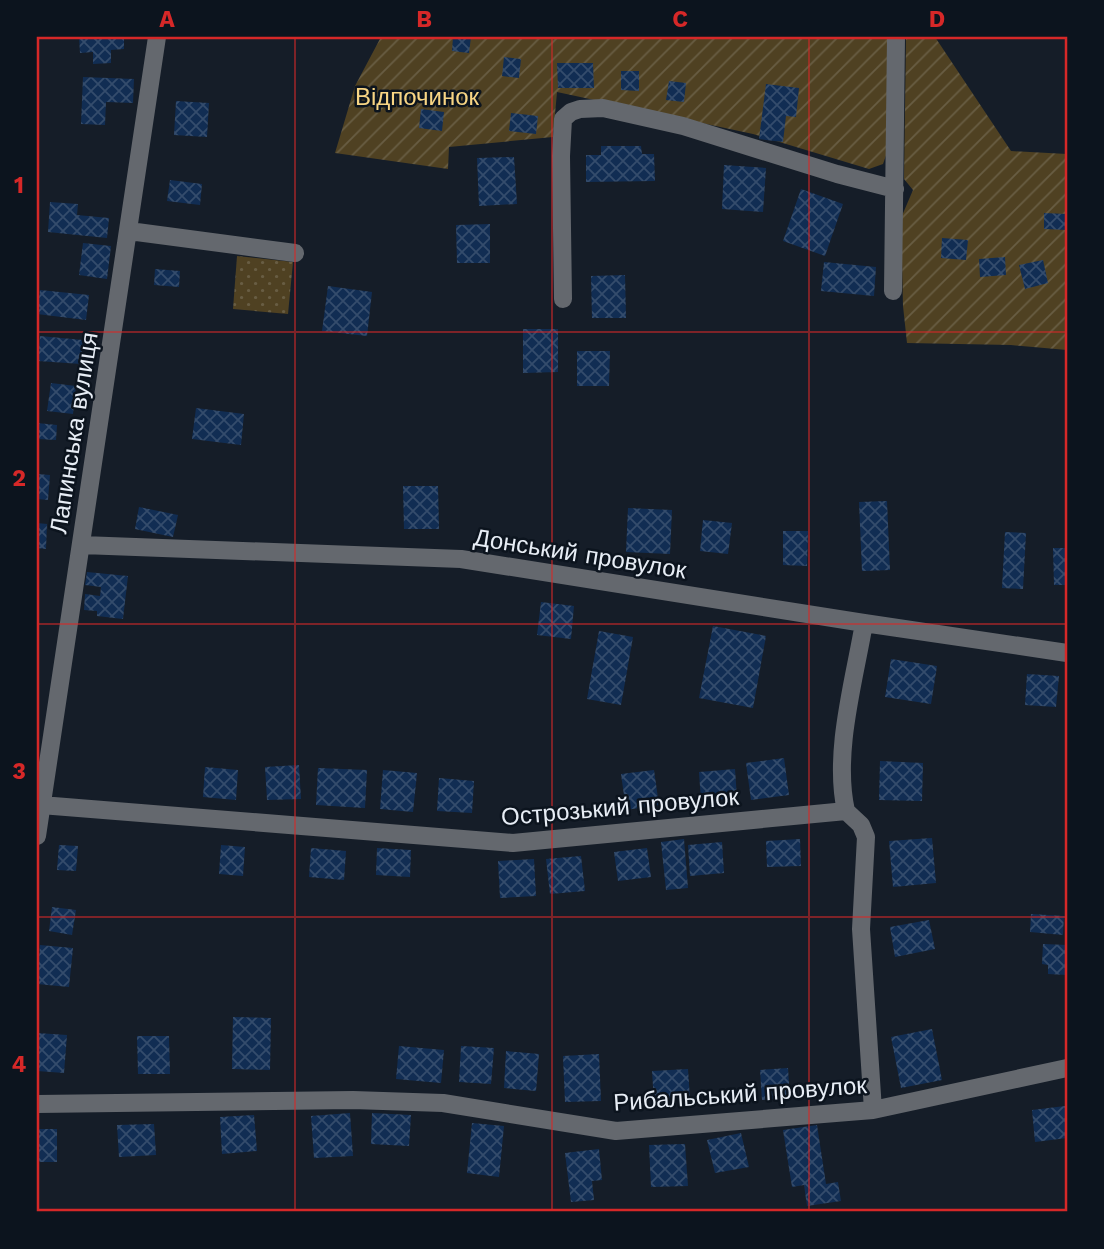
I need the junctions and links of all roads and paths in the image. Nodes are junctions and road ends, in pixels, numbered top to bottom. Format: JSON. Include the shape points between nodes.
{"nodes":[{"id":1,"x":157,"y":37,"type":"edge"},
{"id":2,"x":896,"y":37,"type":"edge"},
{"id":3,"x":895,"y":189,"type":"junction"},
{"id":4,"x":129,"y":231,"type":"junction"},
{"id":5,"x":295,"y":253,"type":"dead end"},
{"id":6,"x":893,"y":291,"type":"dead end"},
{"id":7,"x":563,"y":299,"type":"dead end"},
{"id":8,"x":82,"y":545,"type":"junction"},
{"id":9,"x":864,"y":624,"type":"junction"},
{"id":10,"x":1067,"y":653,"type":"edge"},
{"id":11,"x":41,"y":806,"type":"junction"},
{"id":12,"x":846,"y":811,"type":"junction"},
{"id":13,"x":37,"y":836,"type":"edge"},
{"id":14,"x":1067,"y":1068,"type":"edge"},
{"id":15,"x":37,"y":1104,"type":"edge"},
{"id":16,"x":873,"y":1110,"type":"junction"}],
"edges":[{"from":1,"to":4,"type":"street","name":"Лапинська вулиця"},
{"from":2,"to":3,"type":"street"},
{"from":3,"to":6,"type":"street"},
{"from":3,"to":7,"type":"street","via":[[683,126],[603,108],[580,109],[563,120]]},
{"from":4,"to":5,"type":"street"},
{"from":4,"to":8,"type":"street","name":"Лапинська вулиця"},
{"from":8,"to":9,"type":"street","name":"Донський провулок","via":[[461,559]]},
{"from":8,"to":11,"type":"street","name":"Лапинська вулиця"},
{"from":9,"to":10,"type":"street","name":"Донський провулок"},
{"from":9,"to":12,"type":"street","via":[[844,741],[841,788]]},
{"from":11,"to":12,"type":"street","name":"Острозький провулок","via":[[513,844]]},
{"from":11,"to":13,"type":"street","name":"Лапинська вулиця"},
{"from":12,"to":16,"type":"street","via":[[866,837],[862,929]]},
{"from":14,"to":16,"type":"street","name":"Рибальський провулок"},
{"from":15,"to":16,"type":"street","name":"Рибальський провулок","via":[[443,1103],[615,1131]]}]}
